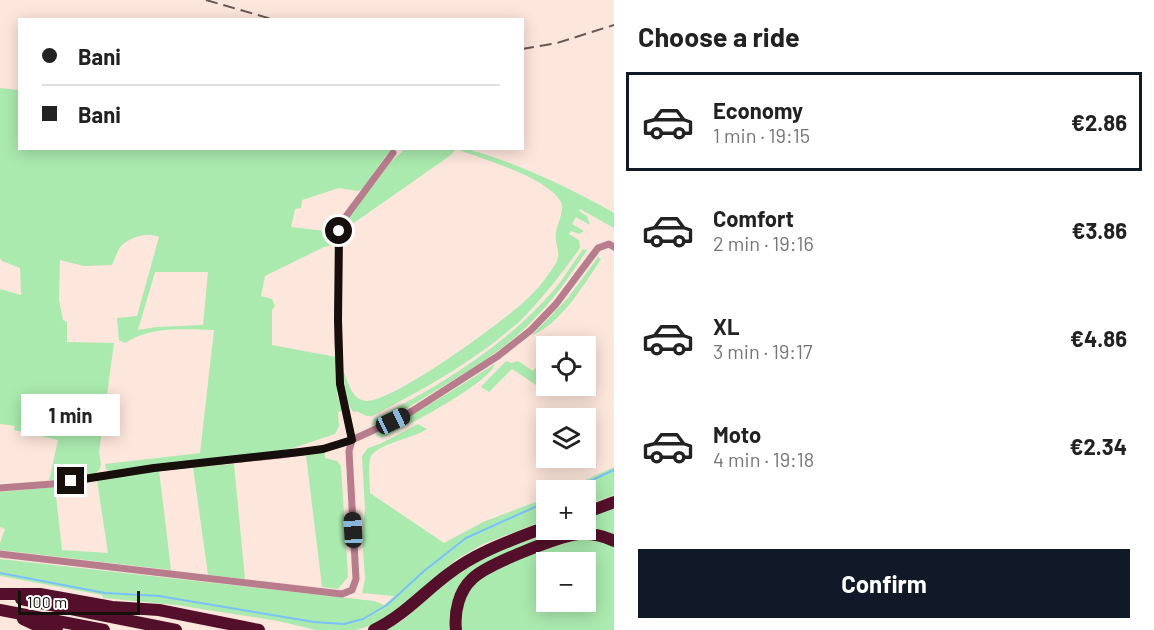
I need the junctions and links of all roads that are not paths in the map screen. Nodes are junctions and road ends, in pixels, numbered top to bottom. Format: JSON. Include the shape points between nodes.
{"nodes":[{"id":1,"x":393,"y":153,"type":"dead end"},
{"id":2,"x":614,"y":247,"type":"edge"},
{"id":3,"x":352,"y":440,"type":"junction"},
{"id":4,"x":0,"y":488,"type":"edge"},
{"id":5,"x":614,"y":502,"type":"edge"},
{"id":6,"x":596,"y":509,"type":"edge"},
{"id":7,"x":536,"y":531,"type":"edge"},
{"id":8,"x":614,"y":541,"type":"edge"},
{"id":9,"x":0,"y":554,"type":"edge"},
{"id":10,"x":0,"y":594,"type":"edge"},
{"id":11,"x":0,"y":610,"type":"edge"},
{"id":12,"x":15,"y":613,"type":"junction"},
{"id":13,"x":57,"y":630,"type":"edge"},
{"id":14,"x":104,"y":630,"type":"edge"},
{"id":15,"x":176,"y":630,"type":"edge"},
{"id":16,"x":259,"y":630,"type":"edge"},
{"id":17,"x":374,"y":630,"type":"edge"},
{"id":18,"x":456,"y":630,"type":"edge"}],
"edges":[{"from":1,"to":3,"type":"street","via":[[339,231],[340,384]]},
{"from":2,"to":3,"type":"street","via":[[609,244],[598,248],[556,304],[498,356],[406,415]]},
{"from":3,"to":4,"type":"street","via":[[281,455]]},
{"from":3,"to":9,"type":"street","via":[[349,451],[356,579],[353,589],[342,594]]},
{"from":5,"to":6,"type":"highway"},
{"from":7,"to":17,"type":"highway","via":[[461,564],[407,610]]},
{"from":8,"to":18,"type":"highway","via":[[596,534],[572,535],[485,569],[464,588],[456,613]]},
{"from":10,"to":15,"type":"highway"},
{"from":10,"to":16,"type":"highway","via":[[40,594],[112,607],[159,610]]},
{"from":11,"to":12,"type":"highway"},
{"from":12,"to":13,"type":"highway","via":[[38,626]]},
{"from":12,"to":14,"type":"highway"}]}
